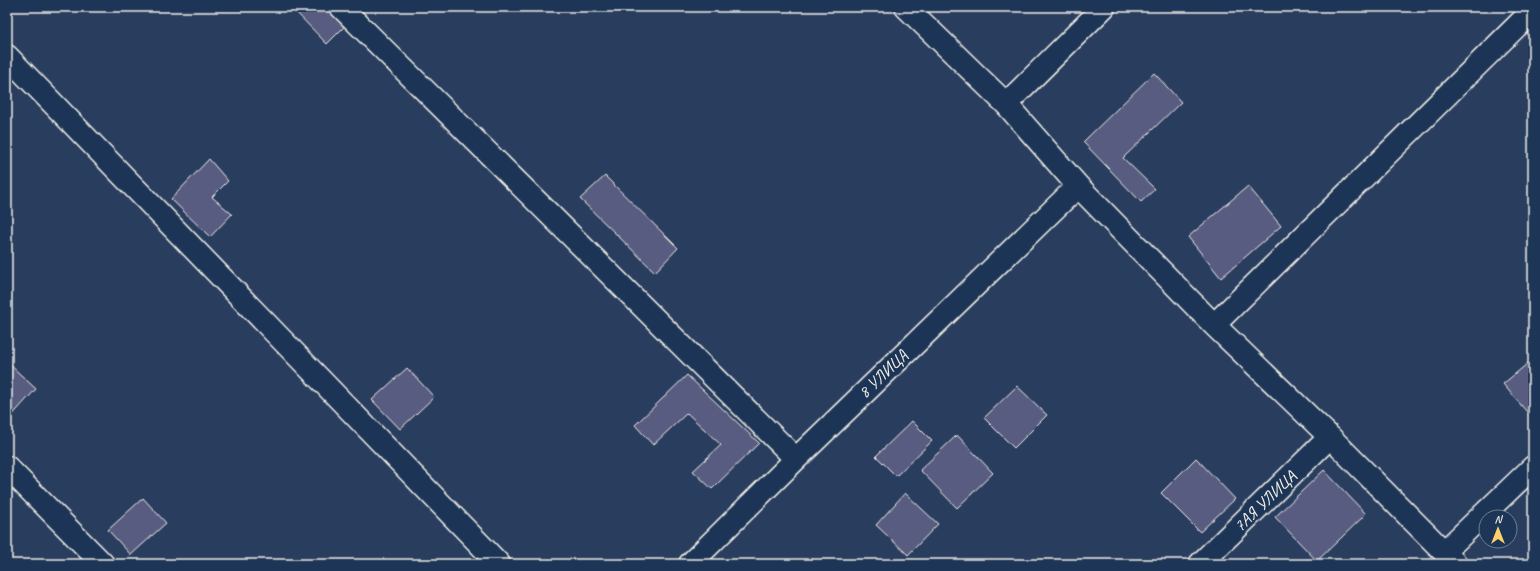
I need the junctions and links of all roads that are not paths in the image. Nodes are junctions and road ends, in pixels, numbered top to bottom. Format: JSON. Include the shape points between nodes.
{"nodes":[{"id":1,"x":341,"y":7,"type":"edge"},
{"id":2,"x":906,"y":7,"type":"edge"},
{"id":3,"x":1104,"y":7,"type":"edge"},
{"id":4,"x":1533,"y":10,"type":"edge"},
{"id":5,"x":7,"y":56,"type":"edge"},
{"id":6,"x":1006,"y":104,"type":"junction"},
{"id":7,"x":1078,"y":186,"type":"junction"},
{"id":8,"x":1214,"y":325,"type":"junction"},
{"id":9,"x":1330,"y":437,"type":"junction"},
{"id":10,"x":796,"y":459,"type":"junction"},
{"id":11,"x":7,"y":467,"type":"edge"},
{"id":12,"x":1533,"y":467,"type":"edge"},
{"id":13,"x":1450,"y":558,"type":"edge"},
{"id":14,"x":103,"y":564,"type":"edge"},
{"id":15,"x":499,"y":564,"type":"edge"},
{"id":16,"x":690,"y":564,"type":"edge"},
{"id":17,"x":1200,"y":564,"type":"edge"}],
"edges":[{"from":1,"to":10,"type":"street"},
{"from":2,"to":6,"type":"street"},
{"from":3,"to":6,"type":"street"},
{"from":4,"to":8,"type":"street"},
{"from":5,"to":15,"type":"street"},
{"from":6,"to":7,"type":"street"},
{"from":7,"to":8,"type":"street"},
{"from":7,"to":10,"type":"street","name":"8 УЛИЦА"},
{"from":8,"to":9,"type":"street"},
{"from":9,"to":13,"type":"street"},
{"from":9,"to":17,"type":"street","name":"7АЯ УЛИЦА"},
{"from":10,"to":16,"type":"street","name":"8 УЛИЦА"},
{"from":11,"to":14,"type":"street"},
{"from":12,"to":13,"type":"street"}]}
